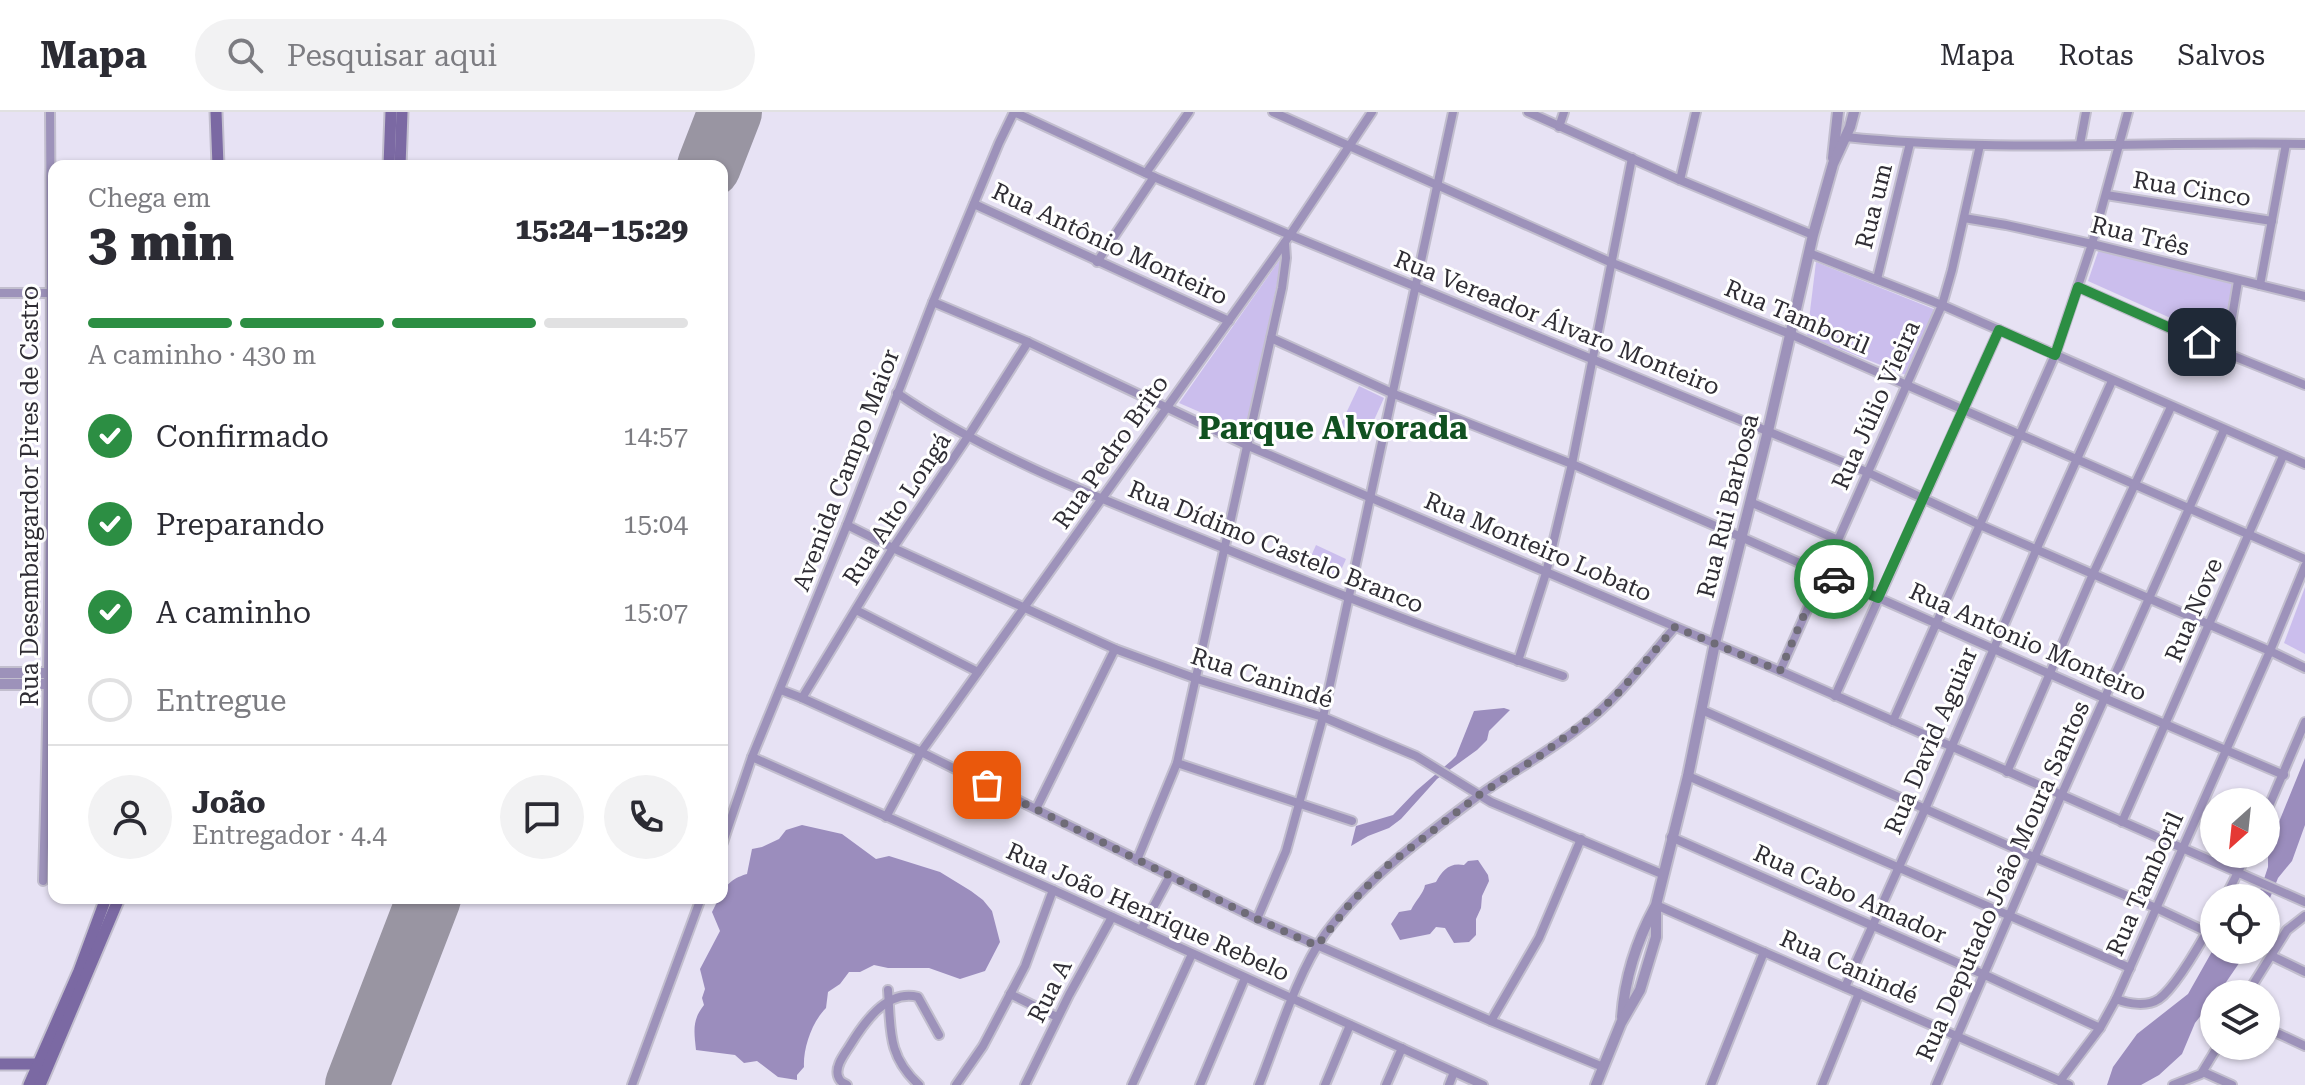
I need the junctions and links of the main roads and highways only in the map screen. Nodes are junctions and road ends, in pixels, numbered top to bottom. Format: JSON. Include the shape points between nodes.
{"nodes":[{"id":1,"x":216,"y":112,"type":"edge"},
{"id":2,"x":391,"y":112,"type":"edge"},
{"id":3,"x":402,"y":112,"type":"edge"},
{"id":4,"x":218,"y":160,"type":"edge"},
{"id":5,"x":389,"y":160,"type":"edge"},
{"id":6,"x":400,"y":160,"type":"edge"},
{"id":7,"x":104,"y":904,"type":"edge"},
{"id":8,"x":117,"y":904,"type":"edge"},
{"id":9,"x":0,"y":1064,"type":"edge"},
{"id":10,"x":43,"y":1064,"type":"junction"},
{"id":11,"x":29,"y":1085,"type":"edge"},
{"id":12,"x":40,"y":1085,"type":"edge"}],
"edges":[{"from":1,"to":4,"type":"main road"},
{"from":2,"to":5,"type":"main road"},
{"from":3,"to":6,"type":"main road"},
{"from":7,"to":10,"type":"main road"},
{"from":8,"to":10,"type":"main road"},
{"from":9,"to":10,"type":"main road"},
{"from":10,"to":11,"type":"main road"},
{"from":10,"to":12,"type":"main road"}]}
